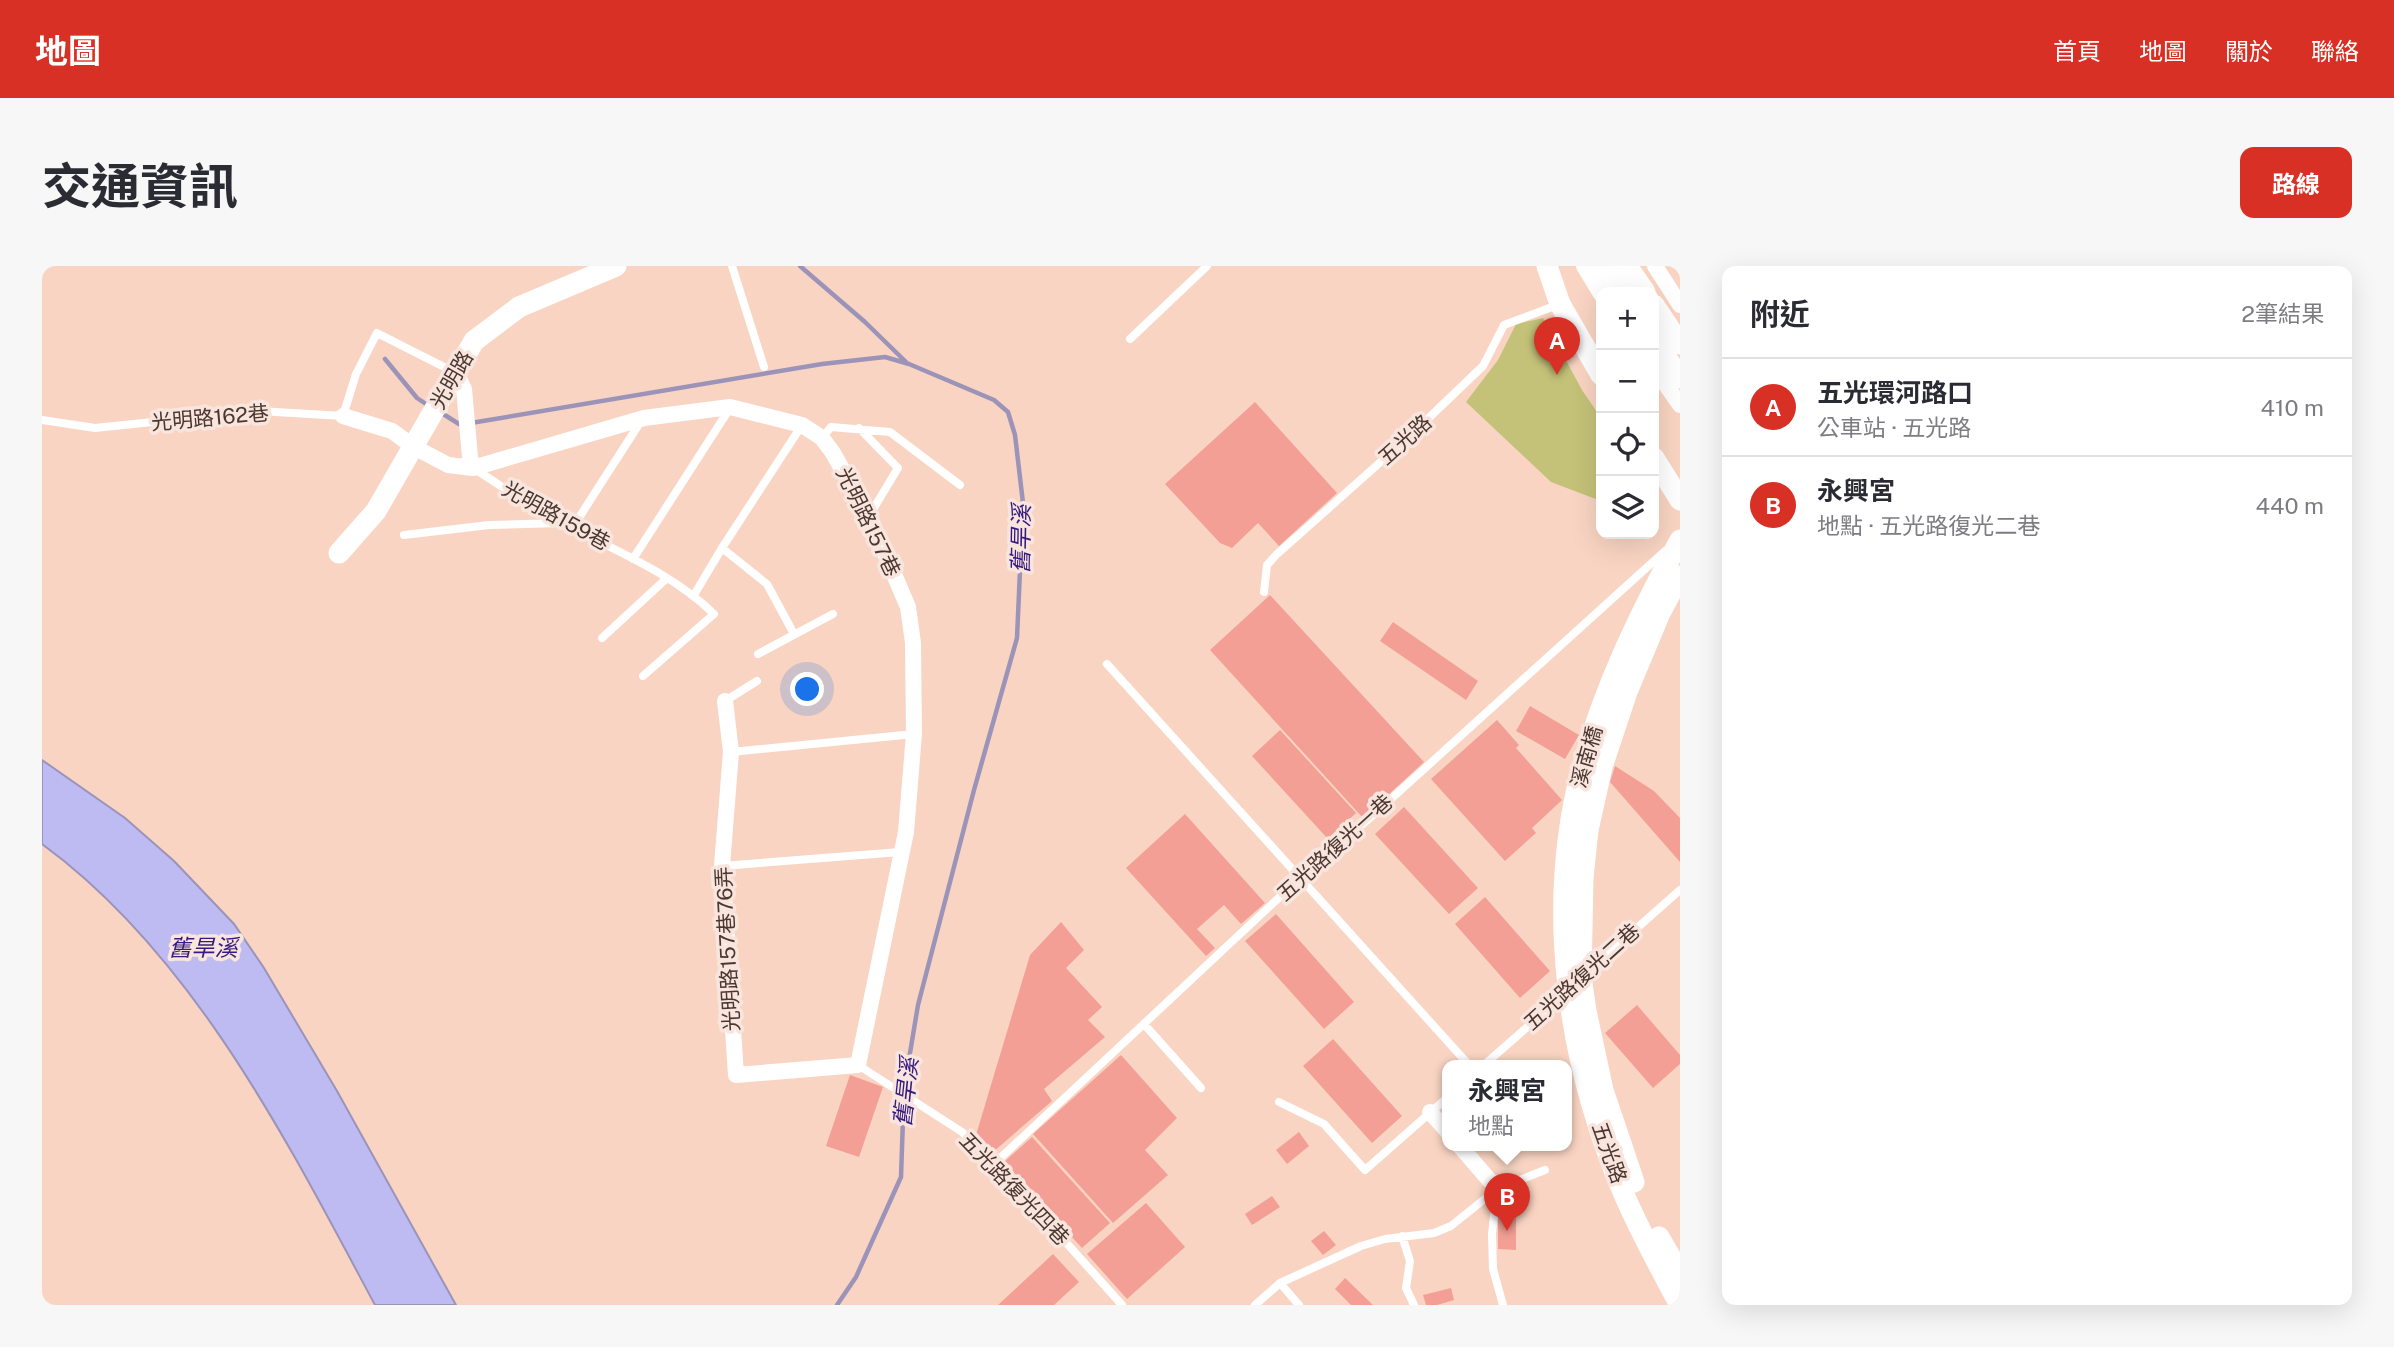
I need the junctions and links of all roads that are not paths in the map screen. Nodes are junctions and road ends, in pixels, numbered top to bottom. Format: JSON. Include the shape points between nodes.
{"nodes":[{"id":1,"x":616,"y":266,"type":"edge"},
{"id":2,"x":732,"y":266,"type":"edge"},
{"id":3,"x":1207,"y":266,"type":"edge"},
{"id":4,"x":1547,"y":266,"type":"edge"},
{"id":5,"x":1584,"y":266,"type":"edge"},
{"id":6,"x":1604,"y":266,"type":"edge"},
{"id":7,"x":1627,"y":266,"type":"edge"},
{"id":8,"x":1653,"y":266,"type":"edge"},
{"id":9,"x":1597,"y":287,"type":"edge"},
{"id":10,"x":1619,"y":287,"type":"edge"},
{"id":11,"x":1642,"y":287,"type":"edge"},
{"id":12,"x":1680,"y":300,"type":"edge"},
{"id":13,"x":1560,"y":304,"type":"junction"},
{"id":14,"x":1680,"y":305,"type":"edge"},
{"id":15,"x":1659,"y":312,"type":"edge"},
{"id":16,"x":1130,"y":339,"type":"dead end"},
{"id":17,"x":1680,"y":344,"type":"edge"},
{"id":18,"x":1659,"y":346,"type":"edge"},
{"id":19,"x":1596,"y":366,"type":"edge"},
{"id":20,"x":764,"y":368,"type":"dead end"},
{"id":21,"x":456,"y":373,"type":"junction"},
{"id":22,"x":1659,"y":376,"type":"edge"},
{"id":23,"x":1680,"y":378,"type":"edge"},
{"id":24,"x":1680,"y":405,"type":"edge"},
{"id":25,"x":730,"y":407,"type":"junction"},
{"id":26,"x":344,"y":416,"type":"junction"},
{"id":27,"x":644,"y":418,"type":"junction"},
{"id":28,"x":42,"y":420,"type":"edge"},
{"id":29,"x":802,"y":425,"type":"junction"},
{"id":30,"x":859,"y":428,"type":"junction"},
{"id":31,"x":822,"y":438,"type":"junction"},
{"id":32,"x":414,"y":447,"type":"junction"},
{"id":33,"x":471,"y":463,"type":"junction"},
{"id":34,"x":1659,"y":466,"type":"edge"},
{"id":35,"x":960,"y":485,"type":"dead end"},
{"id":36,"x":1680,"y":500,"type":"edge"},
{"id":37,"x":869,"y":516,"type":"junction"},
{"id":38,"x":561,"y":523,"type":"junction"},
{"id":39,"x":573,"y":527,"type":"junction"},
{"id":40,"x":404,"y":535,"type":"dead end"},
{"id":41,"x":1680,"y":539,"type":"edge"},
{"id":42,"x":722,"y":548,"type":"junction"},
{"id":43,"x":339,"y":553,"type":"dead end"},
{"id":44,"x":633,"y":559,"type":"junction"},
{"id":45,"x":1680,"y":576,"type":"edge"},
{"id":46,"x":667,"y":578,"type":"junction"},
{"id":47,"x":1264,"y":592,"type":"dead end"},
{"id":48,"x":694,"y":595,"type":"junction"},
{"id":49,"x":833,"y":614,"type":"dead end"},
{"id":50,"x":794,"y":635,"type":"junction"},
{"id":51,"x":602,"y":638,"type":"dead end"},
{"id":52,"x":758,"y":654,"type":"dead end"},
{"id":53,"x":1107,"y":664,"type":"dead end"},
{"id":54,"x":643,"y":676,"type":"dead end"},
{"id":55,"x":757,"y":681,"type":"dead end"},
{"id":56,"x":725,"y":701,"type":"joint"},
{"id":57,"x":914,"y":734,"type":"junction"},
{"id":58,"x":731,"y":752,"type":"junction"},
{"id":59,"x":900,"y":852,"type":"junction"},
{"id":60,"x":722,"y":866,"type":"junction"},
{"id":61,"x":1301,"y":877,"type":"junction"},
{"id":62,"x":1680,"y":890,"type":"edge"},
{"id":63,"x":1574,"y":984,"type":"junction"},
{"id":64,"x":1144,"y":1024,"type":"junction"},
{"id":65,"x":1465,"y":1060,"type":"edge"},
{"id":66,"x":1490,"y":1060,"type":"edge"},
{"id":67,"x":858,"y":1065,"type":"junction"},
{"id":68,"x":1201,"y":1088,"type":"dead end"},
{"id":69,"x":1442,"y":1101,"type":"edge"},
{"id":70,"x":1279,"y":1102,"type":"dead end"},
{"id":71,"x":1430,"y":1112,"type":"junction"},
{"id":72,"x":1442,"y":1126,"type":"edge"},
{"id":73,"x":1464,"y":1151,"type":"edge"},
{"id":74,"x":995,"y":1163,"type":"junction"},
{"id":75,"x":1545,"y":1170,"type":"dead end"},
{"id":76,"x":1496,"y":1189,"type":"junction"},
{"id":77,"x":1402,"y":1236,"type":"junction"},
{"id":78,"x":1680,"y":1273,"type":"edge"},
{"id":79,"x":1280,"y":1283,"type":"junction"},
{"id":80,"x":1122,"y":1305,"type":"edge"},
{"id":81,"x":1255,"y":1305,"type":"edge"},
{"id":82,"x":1299,"y":1305,"type":"edge"},
{"id":83,"x":1414,"y":1305,"type":"edge"},
{"id":84,"x":1503,"y":1305,"type":"edge"},
{"id":85,"x":1680,"y":1305,"type":"edge"}],
"edges":[{"from":1,"to":21,"type":"main road","name":"光明路","via":[[519,307],[474,341]]},
{"from":2,"to":20,"type":"lane"},
{"from":3,"to":16,"type":"lane"},
{"from":4,"to":13,"type":"main road"},
{"from":5,"to":9,"type":"street"},
{"from":6,"to":10,"type":"main road"},
{"from":7,"to":11,"type":"main road"},
{"from":8,"to":12,"type":"street"},
{"from":8,"to":14,"type":"street"},
{"from":13,"to":19,"type":"main road"},
{"from":13,"to":47,"type":"lane","name":"五光路","via":[[1503,324],[1483,366],[1267,565]]},
{"from":15,"to":17,"type":"main road"},
{"from":18,"to":23,"type":"main road"},
{"from":21,"to":26,"type":"lane","via":[[377,333],[356,374]]},
{"from":21,"to":32,"type":"main road","name":"光明路"},
{"from":21,"to":33,"type":"street","via":[[464,389]]},
{"from":22,"to":24,"type":"street"},
{"from":25,"to":27,"type":"street","name":"光明路157巷"},
{"from":25,"to":29,"type":"street","name":"光明路157巷"},
{"from":25,"to":44,"type":"lane"},
{"from":26,"to":28,"type":"lane","name":"光明路162巷","via":[[259,411],[95,428]]},
{"from":26,"to":32,"type":"street","name":"光明路162巷","via":[[392,431]]},
{"from":27,"to":33,"type":"street","name":"光明路157巷"},
{"from":27,"to":39,"type":"lane"},
{"from":29,"to":31,"type":"street","name":"光明路157巷"},
{"from":29,"to":42,"type":"lane"},
{"from":30,"to":31,"type":"lane","via":[[831,427]]},
{"from":30,"to":35,"type":"lane","via":[[890,432]]},
{"from":30,"to":37,"type":"lane","via":[[898,468]]},
{"from":31,"to":37,"type":"street","name":"光明路157巷"},
{"from":32,"to":33,"type":"street","name":"光明路159巷","via":[[448,465]]},
{"from":32,"to":43,"type":"main road","name":"光明路","via":[[376,511]]},
{"from":33,"to":38,"type":"lane","name":"光明路159巷"},
{"from":34,"to":36,"type":"main road"},
{"from":37,"to":57,"type":"street","name":"光明路157巷","via":[[908,607]]},
{"from":38,"to":39,"type":"lane","name":"光明路159巷"},
{"from":38,"to":40,"type":"lane","via":[[489,524]]},
{"from":39,"to":44,"type":"lane","name":"光明路159巷"},
{"from":41,"to":61,"type":"lane","name":"五光路復光一巷"},
{"from":41,"to":63,"type":"main road","name":"溪南橋","via":[[1623,652],[1582,767],[1563,889]]},
{"from":42,"to":48,"type":"lane"},
{"from":42,"to":50,"type":"lane","via":[[767,584]]},
{"from":44,"to":46,"type":"lane","name":"光明路159巷"},
{"from":45,"to":63,"type":"main road","name":"溪南橋","via":[[1627,692],[1602,767],[1588,830]]},
{"from":46,"to":48,"type":"lane","name":"光明路159巷"},
{"from":46,"to":51,"type":"lane"},
{"from":48,"to":54,"type":"lane","via":[[714,614]]},
{"from":49,"to":50,"type":"lane"},
{"from":50,"to":52,"type":"lane"},
{"from":53,"to":61,"type":"lane"},
{"from":55,"to":56,"type":"lane"},
{"from":56,"to":58,"type":"street","name":"光明路157巷76弄"},
{"from":57,"to":58,"type":"lane"},
{"from":57,"to":59,"type":"street","name":"光明路157巷","via":[[906,832]]},
{"from":58,"to":60,"type":"street","name":"光明路157巷76弄"},
{"from":59,"to":60,"type":"lane"},
{"from":59,"to":67,"type":"street","name":"光明路157巷"},
{"from":60,"to":67,"type":"street","name":"光明路157巷76弄","via":[[736,1075]]},
{"from":61,"to":64,"type":"lane","name":"五光路復光一巷"},
{"from":61,"to":65,"type":"lane"},
{"from":62,"to":63,"type":"lane","name":"五光路復光二巷"},
{"from":63,"to":66,"type":"lane","name":"五光路復光二巷"},
{"from":63,"to":78,"type":"main road","name":"五光路","via":[[1586,1010],[1604,1090],[1634,1184]]},
{"from":63,"to":85,"type":"main road","name":"五光路","via":[[1579,1054],[1599,1128],[1623,1192]]},
{"from":64,"to":68,"type":"lane"},
{"from":64,"to":74,"type":"lane","name":"五光路復光一巷"},
{"from":67,"to":74,"type":"lane","name":"五光路復光四巷","via":[[962,1132]]},
{"from":69,"to":71,"type":"lane"},
{"from":70,"to":71,"type":"lane","via":[[1324,1124],[1365,1170]]},
{"from":71,"to":72,"type":"street"},
{"from":73,"to":76,"type":"street"},
{"from":74,"to":80,"type":"lane","name":"五光路復光四巷"},
{"from":75,"to":76,"type":"lane"},
{"from":76,"to":77,"type":"lane","via":[[1451,1226]]},
{"from":76,"to":84,"type":"lane","via":[[1493,1269]]},
{"from":77,"to":79,"type":"lane","via":[[1361,1246]]},
{"from":77,"to":83,"type":"lane","via":[[1410,1261],[1406,1288]]},
{"from":79,"to":81,"type":"lane"},
{"from":79,"to":82,"type":"lane"}]}
